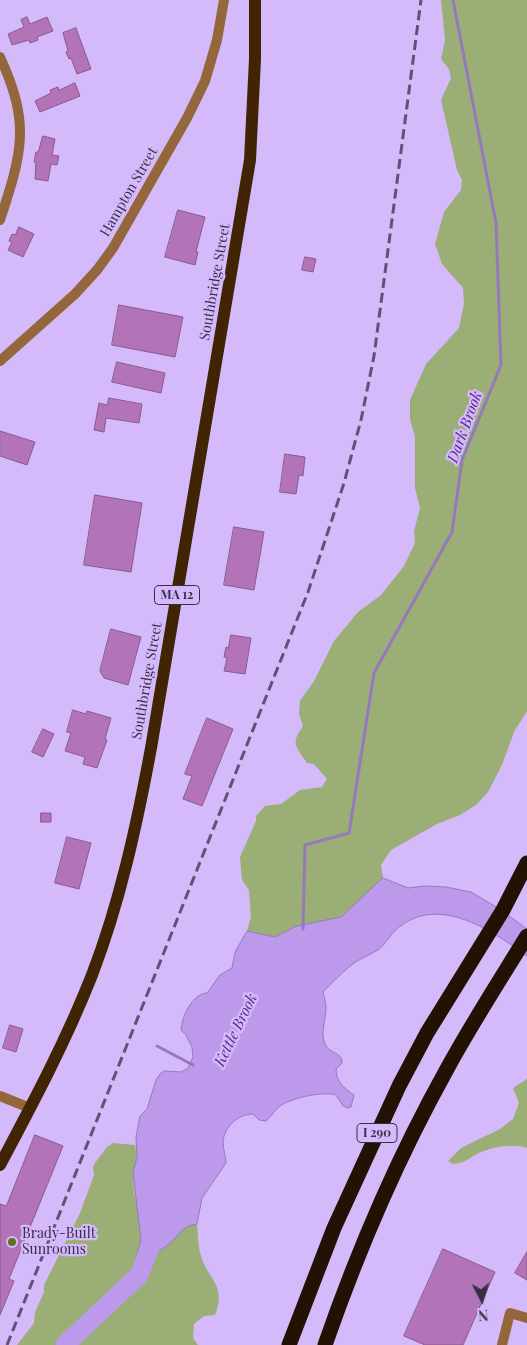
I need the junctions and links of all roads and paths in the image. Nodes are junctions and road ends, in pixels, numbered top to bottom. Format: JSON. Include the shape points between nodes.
{"nodes":[{"id":1,"x":224,"y":0,"type":"edge"},
{"id":2,"x":255,"y":0,"type":"edge"},
{"id":3,"x":0,"y":57,"type":"edge"},
{"id":4,"x":0,"y":220,"type":"edge"},
{"id":5,"x":0,"y":361,"type":"edge"},
{"id":6,"x":527,"y":863,"type":"edge"},
{"id":7,"x":527,"y":936,"type":"edge"},
{"id":8,"x":0,"y":1096,"type":"edge"},
{"id":9,"x":30,"y":1108,"type":"junction"},
{"id":10,"x":0,"y":1165,"type":"edge"},
{"id":11,"x":527,"y":1318,"type":"edge"},
{"id":12,"x":289,"y":1345,"type":"edge"},
{"id":13,"x":325,"y":1345,"type":"edge"},
{"id":14,"x":502,"y":1345,"type":"edge"}],
"edges":[{"from":1,"to":5,"type":"street","name":"Hampton Street","via":[[205,81],[112,248],[82,287]]},
{"from":2,"to":9,"type":"main road","name":"Southbridge Street","number":"MA 12","via":[[250,160],[141,802],[116,904],[92,974],[61,1049]]},
{"from":3,"to":4,"type":"street","via":[[16,98],[21,138],[14,179]]},
{"from":6,"to":12,"type":"highway","number":"I 290","via":[[503,910],[428,1033],[383,1119],[334,1228]]},
{"from":7,"to":13,"type":"highway","number":"I 290","via":[[470,1027],[416,1128],[366,1240]]},
{"from":8,"to":9,"type":"street"},
{"from":9,"to":10,"type":"main road","name":"Southbridge Street","number":"MA 12"},
{"from":11,"to":14,"type":"street","via":[[510,1313]]}]}
